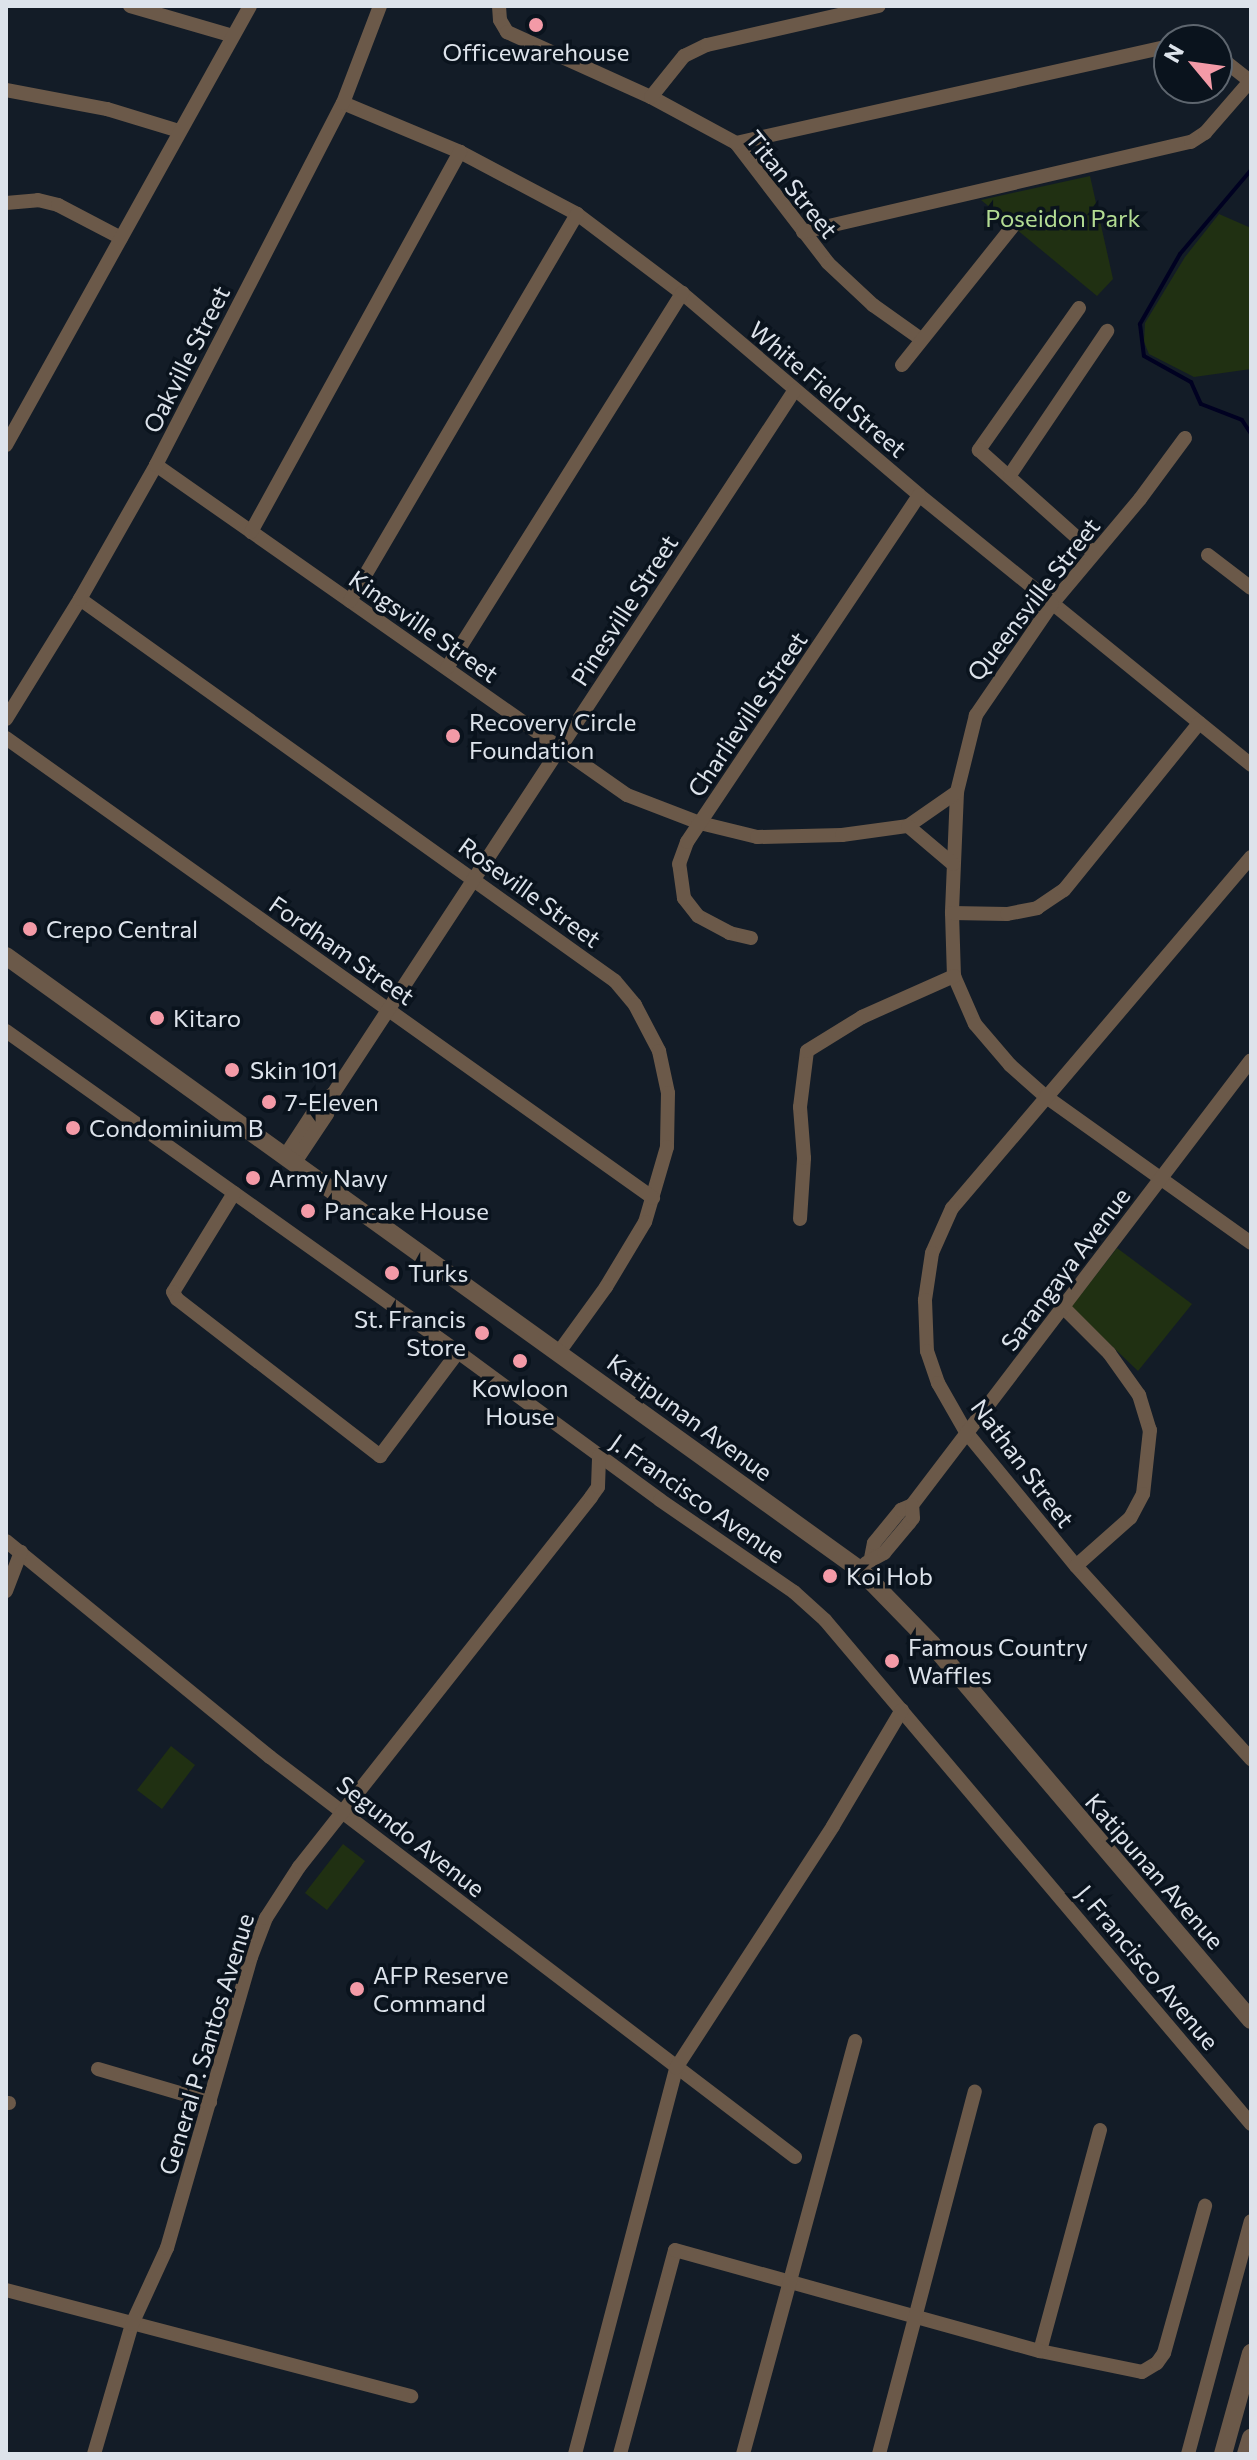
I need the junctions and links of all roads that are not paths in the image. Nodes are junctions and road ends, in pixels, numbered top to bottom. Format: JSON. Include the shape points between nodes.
{"nodes":[{"id":1,"x":130,"y":6,"type":"edge"},
{"id":2,"x":250,"y":6,"type":"edge"},
{"id":3,"x":380,"y":6,"type":"edge"},
{"id":4,"x":499,"y":6,"type":"edge"},
{"id":5,"x":879,"y":6,"type":"edge"},
{"id":6,"x":233,"y":36,"type":"junction"},
{"id":7,"x":1153,"y":50,"type":"edge"},
{"id":8,"x":1233,"y":67,"type":"edge"},
{"id":9,"x":1250,"y":80,"type":"edge"},
{"id":10,"x":6,"y":90,"type":"edge"},
{"id":11,"x":651,"y":97,"type":"junction"},
{"id":12,"x":343,"y":103,"type":"junction"},
{"id":13,"x":179,"y":131,"type":"junction"},
{"id":14,"x":736,"y":143,"type":"junction"},
{"id":15,"x":460,"y":152,"type":"junction"},
{"id":16,"x":8,"y":206,"type":"edge"},
{"id":17,"x":577,"y":214,"type":"junction"},
{"id":18,"x":1013,"y":226,"type":"dead end"},
{"id":19,"x":803,"y":232,"type":"junction"},
{"id":20,"x":121,"y":238,"type":"junction"},
{"id":21,"x":682,"y":293,"type":"junction"},
{"id":22,"x":1079,"y":308,"type":"dead end"},
{"id":23,"x":1107,"y":331,"type":"dead end"},
{"id":24,"x":921,"y":339,"type":"junction"},
{"id":25,"x":902,"y":365,"type":"dead end"},
{"id":26,"x":794,"y":391,"type":"junction"},
{"id":27,"x":1185,"y":438,"type":"dead end"},
{"id":28,"x":6,"y":445,"type":"edge"},
{"id":29,"x":156,"y":465,"type":"junction"},
{"id":30,"x":1010,"y":475,"type":"junction"},
{"id":31,"x":919,"y":495,"type":"junction"},
{"id":32,"x":251,"y":532,"type":"junction"},
{"id":33,"x":1094,"y":553,"type":"junction"},
{"id":34,"x":1208,"y":555,"type":"dead end"},
{"id":35,"x":1251,"y":588,"type":"edge"},
{"id":36,"x":80,"y":599,"type":"junction"},
{"id":37,"x":350,"y":601,"type":"junction"},
{"id":38,"x":1052,"y":604,"type":"junction"},
{"id":39,"x":447,"y":668,"type":"junction"},
{"id":40,"x":6,"y":719,"type":"edge"},
{"id":41,"x":1199,"y":723,"type":"junction"},
{"id":42,"x":6,"y":738,"type":"edge"},
{"id":43,"x":559,"y":749,"type":"junction"},
{"id":44,"x":1251,"y":765,"type":"edge"},
{"id":45,"x":957,"y":792,"type":"junction"},
{"id":46,"x":700,"y":823,"type":"junction"},
{"id":47,"x":908,"y":826,"type":"junction"},
{"id":48,"x":1251,"y":857,"type":"edge"},
{"id":49,"x":953,"y":864,"type":"junction"},
{"id":50,"x":476,"y":880,"type":"junction"},
{"id":51,"x":952,"y":913,"type":"junction"},
{"id":52,"x":751,"y":938,"type":"dead end"},
{"id":53,"x":6,"y":956,"type":"edge"},
{"id":54,"x":954,"y":976,"type":"junction"},
{"id":55,"x":389,"y":1010,"type":"junction"},
{"id":56,"x":6,"y":1031,"type":"edge"},
{"id":57,"x":1251,"y":1060,"type":"edge"},
{"id":58,"x":1045,"y":1096,"type":"junction"},
{"id":59,"x":290,"y":1159,"type":"junction"},
{"id":60,"x":1162,"y":1178,"type":"junction"},
{"id":61,"x":234,"y":1193,"type":"junction"},
{"id":62,"x":653,"y":1198,"type":"junction"},
{"id":63,"x":800,"y":1219,"type":"dead end"},
{"id":64,"x":1251,"y":1243,"type":"edge"},
{"id":65,"x":1064,"y":1308,"type":"junction"},
{"id":66,"x":458,"y":1352,"type":"junction"},
{"id":67,"x":559,"y":1352,"type":"junction"},
{"id":68,"x":966,"y":1432,"type":"junction"},
{"id":69,"x":599,"y":1456,"type":"junction"},
{"id":70,"x":6,"y":1541,"type":"edge"},
{"id":71,"x":21,"y":1552,"type":"junction"},
{"id":72,"x":866,"y":1564,"type":"junction"},
{"id":73,"x":1076,"y":1566,"type":"junction"},
{"id":74,"x":6,"y":1591,"type":"edge"},
{"id":75,"x":902,"y":1710,"type":"junction"},
{"id":76,"x":1251,"y":1759,"type":"edge"},
{"id":77,"x":343,"y":1810,"type":"junction"},
{"id":78,"x":1251,"y":2020,"type":"edge"},
{"id":79,"x":855,"y":2041,"type":"dead end"},
{"id":80,"x":676,"y":2068,"type":"junction"},
{"id":81,"x":98,"y":2069,"type":"dead end"},
{"id":82,"x":975,"y":2091,"type":"dead end"},
{"id":83,"x":210,"y":2102,"type":"junction"},
{"id":84,"x":1251,"y":2124,"type":"edge"},
{"id":85,"x":1100,"y":2130,"type":"dead end"},
{"id":86,"x":795,"y":2157,"type":"dead end"},
{"id":87,"x":1205,"y":2206,"type":"dead end"},
{"id":88,"x":1251,"y":2221,"type":"edge"},
{"id":89,"x":792,"y":2281,"type":"junction"},
{"id":90,"x":6,"y":2290,"type":"edge"},
{"id":91,"x":917,"y":2317,"type":"junction"},
{"id":92,"x":132,"y":2324,"type":"junction"},
{"id":93,"x":1040,"y":2351,"type":"junction"},
{"id":94,"x":1251,"y":2353,"type":"edge"},
{"id":95,"x":411,"y":2396,"type":"dead end"},
{"id":96,"x":1251,"y":2438,"type":"edge"},
{"id":97,"x":94,"y":2454,"type":"edge"},
{"id":98,"x":575,"y":2454,"type":"edge"},
{"id":99,"x":620,"y":2454,"type":"edge"},
{"id":100,"x":743,"y":2454,"type":"edge"},
{"id":101,"x":879,"y":2454,"type":"edge"},
{"id":102,"x":1188,"y":2454,"type":"edge"},
{"id":103,"x":1223,"y":2454,"type":"edge"},
{"id":104,"x":1246,"y":2454,"type":"edge"}],
"edges":[{"from":1,"to":6,"type":"street"},
{"from":2,"to":6,"type":"street"},
{"from":3,"to":12,"type":"street","name":"Oakville Street"},
{"from":4,"to":11,"type":"street","name":"Titan Street","via":[[507,32]]},
{"from":5,"to":11,"type":"street","via":[[707,45],[684,56]]},
{"from":6,"to":13,"type":"street"},
{"from":7,"to":14,"type":"street"},
{"from":8,"to":9,"type":"street"},
{"from":9,"to":19,"type":"street","via":[[1191,142]]},
{"from":10,"to":13,"type":"street","via":[[107,109]]},
{"from":11,"to":14,"type":"street","name":"Titan Street"},
{"from":12,"to":15,"type":"street","name":"White Field Street"},
{"from":12,"to":29,"type":"street","name":"Oakville Street"},
{"from":13,"to":20,"type":"street"},
{"from":14,"to":19,"type":"street","name":"Titan Street"},
{"from":15,"to":17,"type":"street","name":"White Field Street"},
{"from":15,"to":32,"type":"street"},
{"from":16,"to":20,"type":"street","via":[[38,200],[58,205]]},
{"from":17,"to":21,"type":"street","name":"White Field Street"},
{"from":17,"to":37,"type":"street"},
{"from":18,"to":24,"type":"street"},
{"from":19,"to":24,"type":"street","name":"Titan Street","via":[[873,305]]},
{"from":20,"to":28,"type":"street"},
{"from":21,"to":26,"type":"street","name":"White Field Street"},
{"from":21,"to":39,"type":"street"},
{"from":22,"to":30,"type":"street","via":[[980,447]]},
{"from":23,"to":30,"type":"street"},
{"from":24,"to":25,"type":"street"},
{"from":26,"to":31,"type":"street","name":"White Field Street"},
{"from":26,"to":43,"type":"street","name":"Pinesville Street"},
{"from":27,"to":33,"type":"street","name":"Queensville Street"},
{"from":29,"to":32,"type":"street","name":"Kingsville Street"},
{"from":29,"to":36,"type":"street","name":"Oakville Street"},
{"from":30,"to":33,"type":"street"},
{"from":31,"to":38,"type":"street","name":"White Field Street"},
{"from":31,"to":46,"type":"street","name":"Charlieville Street"},
{"from":32,"to":37,"type":"street","name":"Kingsville Street"},
{"from":33,"to":38,"type":"street","name":"Queensville Street"},
{"from":34,"to":35,"type":"street"},
{"from":36,"to":40,"type":"street","name":"Oakville Street"},
{"from":36,"to":50,"type":"street","name":"Roseville Street"},
{"from":37,"to":39,"type":"street","name":"Kingsville Street"},
{"from":38,"to":41,"type":"street","name":"White Field Street"},
{"from":38,"to":45,"type":"street","name":"Queensville Street","via":[[981,703]]},
{"from":39,"to":43,"type":"street","name":"Kingsville Street"},
{"from":41,"to":44,"type":"street","name":"White Field Street"},
{"from":41,"to":51,"type":"street","via":[[1064,890],[1037,908],[1007,914]]},
{"from":42,"to":55,"type":"street","name":"Fordham Street"},
{"from":43,"to":46,"type":"street","name":"Kingsville Street","via":[[627,795]]},
{"from":43,"to":50,"type":"street","name":"Pinesville Street"},
{"from":45,"to":47,"type":"street","name":"Kingsville Street"},
{"from":45,"to":49,"type":"street","name":"Queensville Street"},
{"from":46,"to":47,"type":"street","name":"Kingsville Street","via":[[757,837],[842,835]]},
{"from":46,"to":52,"type":"street","name":"Charlieville Street","via":[[679,864],[684,898],[698,916]]},
{"from":47,"to":49,"type":"street"},
{"from":48,"to":58,"type":"street","name":"Nathan Street"},
{"from":49,"to":51,"type":"street","name":"Queensville Street"},
{"from":50,"to":55,"type":"street","name":"Pinesville Street"},
{"from":50,"to":62,"type":"street","name":"Roseville Street","via":[[615,981],[635,1005],[659,1051],[668,1093],[667,1147]]},
{"from":51,"to":54,"type":"street","name":"Queensville Street"},
{"from":53,"to":59,"type":"street","name":"Katipunan Avenue"},
{"from":54,"to":58,"type":"street","name":"Queensville Street","via":[[975,1024]]},
{"from":54,"to":63,"type":"street","via":[[862,1017],[807,1051],[800,1107]]},
{"from":55,"to":59,"type":"street","name":"Pinesville Street","via":[[333,1094],[327,1114]]},
{"from":55,"to":62,"type":"street","name":"Fordham Street"},
{"from":56,"to":61,"type":"street","name":"J. Francisco Avenue"},
{"from":57,"to":60,"type":"street","name":"Sarangaya Avenue"},
{"from":58,"to":60,"type":"street","name":"Queensville Street"},
{"from":58,"to":68,"type":"street","name":"Nathan Street","via":[[952,1208],[932,1253],[925,1300],[927,1351]]},
{"from":59,"to":67,"type":"street","name":"Katipunan Avenue"},
{"from":60,"to":64,"type":"street","name":"Queensville Street"},
{"from":60,"to":65,"type":"street","name":"Sarangaya Avenue"},
{"from":61,"to":66,"type":"street","name":"J. Francisco Avenue"},
{"from":61,"to":66,"type":"street","via":[[173,1292],[380,1456]]},
{"from":62,"to":67,"type":"street","name":"Roseville Street","via":[[632,1245]]},
{"from":65,"to":68,"type":"street","name":"Sarangaya Avenue"},
{"from":65,"to":73,"type":"street","via":[[1139,1395],[1150,1430],[1143,1494],[1130,1518]]},
{"from":66,"to":69,"type":"street","name":"J. Francisco Avenue"},
{"from":67,"to":72,"type":"street","name":"Katipunan Avenue"},
{"from":68,"to":72,"type":"street","name":"Sarangaya Avenue","via":[[912,1505],[913,1518],[884,1553]]},
{"from":68,"to":73,"type":"street","name":"Nathan Street"},
{"from":69,"to":75,"type":"street","name":"J. Francisco Avenue","via":[[794,1592]]},
{"from":69,"to":77,"type":"street","name":"General P. Santos Avenue","via":[[598,1487],[591,1497]]},
{"from":70,"to":71,"type":"street","name":"Segundo Avenue"},
{"from":71,"to":74,"type":"street"},
{"from":71,"to":77,"type":"street","name":"Segundo Avenue","via":[[222,1719]]},
{"from":72,"to":78,"type":"street","name":"Katipunan Avenue"},
{"from":73,"to":76,"type":"street","name":"Nathan Street"},
{"from":75,"to":80,"type":"street"},
{"from":75,"to":84,"type":"street","name":"J. Francisco Avenue"},
{"from":77,"to":80,"type":"street","name":"Segundo Avenue"},
{"from":77,"to":83,"type":"street","name":"General P. Santos Avenue","via":[[266,1918]]},
{"from":79,"to":89,"type":"street"},
{"from":80,"to":86,"type":"street","name":"Segundo Avenue"},
{"from":80,"to":98,"type":"street"},
{"from":81,"to":83,"type":"street"},
{"from":82,"to":91,"type":"street"},
{"from":83,"to":92,"type":"street","name":"General P. Santos Avenue","via":[[167,2248]]},
{"from":85,"to":93,"type":"street"},
{"from":87,"to":93,"type":"street","via":[[1157,2363],[1142,2372]]},
{"from":88,"to":102,"type":"street"},
{"from":89,"to":91,"type":"street"},
{"from":89,"to":99,"type":"street","via":[[675,2250]]},
{"from":89,"to":100,"type":"street"},
{"from":90,"to":92,"type":"street"},
{"from":91,"to":93,"type":"street"},
{"from":91,"to":101,"type":"street"},
{"from":92,"to":95,"type":"street"},
{"from":92,"to":97,"type":"street","name":"General P. Santos Avenue"},
{"from":94,"to":103,"type":"street"},
{"from":96,"to":104,"type":"street"}]}
